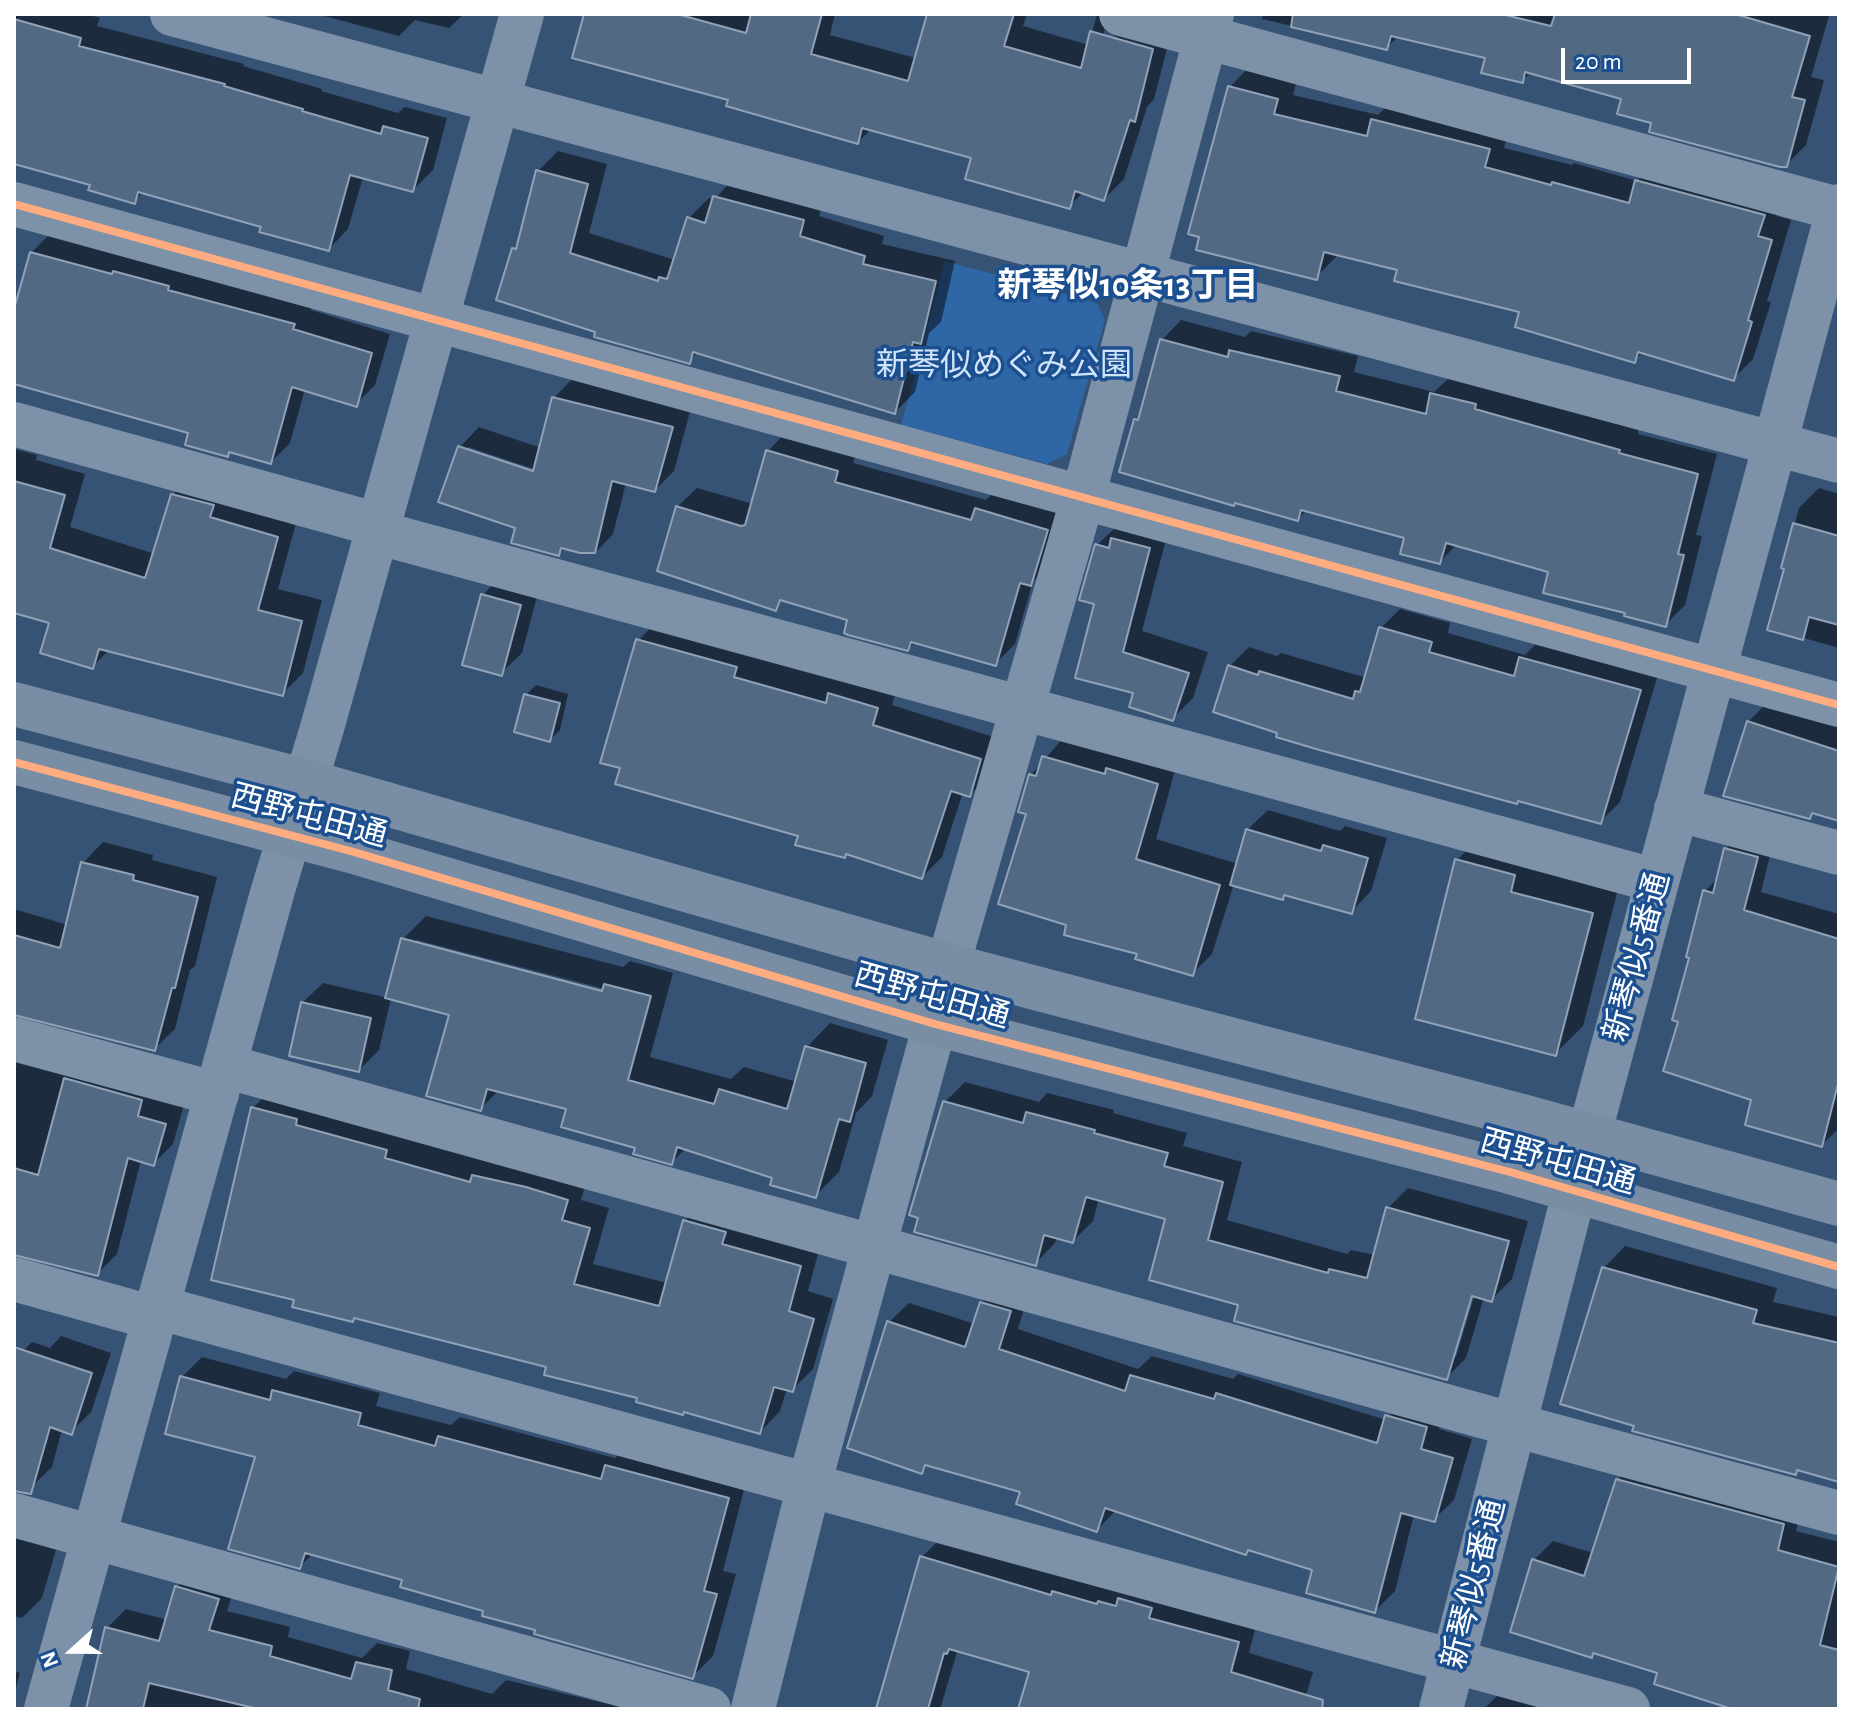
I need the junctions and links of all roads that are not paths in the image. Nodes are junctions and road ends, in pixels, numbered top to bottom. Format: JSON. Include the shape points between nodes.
{"nodes":[{"id":1,"x":172,"y":14,"type":"edge"},
{"id":2,"x":522,"y":14,"type":"edge"},
{"id":3,"x":1121,"y":14,"type":"edge"},
{"id":4,"x":1208,"y":26,"type":"edge"},
{"id":5,"x":497,"y":101,"type":"junction"},
{"id":6,"x":14,"y":204,"type":"edge"},
{"id":7,"x":1838,"y":208,"type":"edge"},
{"id":8,"x":1144,"y":275,"type":"junction"},
{"id":9,"x":436,"y":319,"type":"junction"},
{"id":10,"x":14,"y":424,"type":"edge"},
{"id":11,"x":1775,"y":444,"type":"junction"},
{"id":12,"x":1839,"y":461,"type":"edge"},
{"id":13,"x":1083,"y":497,"type":"junction"},
{"id":14,"x":377,"y":528,"type":"junction"},
{"id":15,"x":1714,"y":671,"type":"junction"},
{"id":16,"x":14,"y":704,"type":"edge"},
{"id":17,"x":1839,"y":705,"type":"edge"},
{"id":18,"x":1024,"y":707,"type":"junction"},
{"id":19,"x":14,"y":762,"type":"edge"},
{"id":20,"x":306,"y":781,"type":"junction"},
{"id":21,"x":1676,"y":809,"type":"junction"},
{"id":22,"x":290,"y":834,"type":"junction"},
{"id":23,"x":1839,"y":853,"type":"edge"},
{"id":24,"x":1657,"y":881,"type":"junction"},
{"id":25,"x":948,"y":965,"type":"junction"},
{"id":26,"x":935,"y":1024,"type":"junction"},
{"id":27,"x":14,"y":1039,"type":"edge"},
{"id":28,"x":221,"y":1080,"type":"junction"},
{"id":29,"x":1589,"y":1135,"type":"junction"},
{"id":30,"x":1574,"y":1191,"type":"junction"},
{"id":31,"x":1839,"y":1204,"type":"edge"},
{"id":32,"x":874,"y":1247,"type":"junction"},
{"id":33,"x":1839,"y":1267,"type":"edge"},
{"id":34,"x":14,"y":1279,"type":"edge"},
{"id":35,"x":156,"y":1312,"type":"junction"},
{"id":36,"x":1514,"y":1425,"type":"junction"},
{"id":37,"x":809,"y":1485,"type":"junction"},
{"id":38,"x":1839,"y":1513,"type":"edge"},
{"id":39,"x":14,"y":1515,"type":"edge"},
{"id":40,"x":94,"y":1537,"type":"junction"},
{"id":41,"x":1453,"y":1662,"type":"junction"},
{"id":42,"x":46,"y":1709,"type":"edge"},
{"id":43,"x":709,"y":1709,"type":"edge"},
{"id":44,"x":753,"y":1709,"type":"edge"},
{"id":45,"x":1441,"y":1709,"type":"edge"},
{"id":46,"x":1628,"y":1709,"type":"edge"}],
"edges":[{"from":1,"to":5,"type":"street"},
{"from":2,"to":5,"type":"street"},
{"from":3,"to":4,"type":"street"},
{"from":4,"to":7,"type":"street"},
{"from":4,"to":8,"type":"street"},
{"from":5,"to":8,"type":"street"},
{"from":5,"to":9,"type":"street"},
{"from":6,"to":9,"type":"street"},
{"from":7,"to":11,"type":"street","name":"新琴似5番通"},
{"from":8,"to":11,"type":"street"},
{"from":8,"to":13,"type":"street"},
{"from":9,"to":13,"type":"street"},
{"from":9,"to":14,"type":"street"},
{"from":10,"to":14,"type":"street"},
{"from":11,"to":12,"type":"street"},
{"from":11,"to":15,"type":"street","name":"新琴似5番通"},
{"from":13,"to":15,"type":"street"},
{"from":13,"to":18,"type":"street"},
{"from":14,"to":18,"type":"street"},
{"from":14,"to":20,"type":"street"},
{"from":15,"to":17,"type":"street"},
{"from":15,"to":21,"type":"street","name":"新琴似5番通"},
{"from":16,"to":20,"type":"street","name":"西野屯田通"},
{"from":18,"to":24,"type":"street"},
{"from":18,"to":25,"type":"street"},
{"from":19,"to":22,"type":"street","name":"西野屯田通"},
{"from":20,"to":22,"type":"street"},
{"from":20,"to":25,"type":"street","name":"西野屯田通"},
{"from":21,"to":23,"type":"street"},
{"from":21,"to":24,"type":"street","name":"新琴似5番通"},
{"from":22,"to":26,"type":"street","name":"西野屯田通"},
{"from":22,"to":28,"type":"street"},
{"from":24,"to":29,"type":"street","name":"新琴似5番通"},
{"from":25,"to":26,"type":"street"},
{"from":25,"to":29,"type":"street","name":"西野屯田通"},
{"from":26,"to":30,"type":"street","name":"西野屯田通"},
{"from":26,"to":32,"type":"street"},
{"from":27,"to":28,"type":"street"},
{"from":28,"to":32,"type":"street"},
{"from":28,"to":35,"type":"street"},
{"from":29,"to":30,"type":"street","name":"新琴似5番通"},
{"from":29,"to":31,"type":"street","name":"西野屯田通"},
{"from":30,"to":33,"type":"street","name":"西野屯田通"},
{"from":30,"to":36,"type":"street","name":"新琴似5番通"},
{"from":32,"to":36,"type":"street"},
{"from":32,"to":37,"type":"street"},
{"from":34,"to":35,"type":"street"},
{"from":35,"to":37,"type":"street"},
{"from":35,"to":40,"type":"street"},
{"from":36,"to":38,"type":"street"},
{"from":36,"to":41,"type":"street","name":"新琴似5番通"},
{"from":37,"to":41,"type":"street"},
{"from":37,"to":44,"type":"street"},
{"from":39,"to":40,"type":"street"},
{"from":40,"to":42,"type":"street"},
{"from":40,"to":43,"type":"street"},
{"from":41,"to":45,"type":"street","name":"新琴似5番通"},
{"from":41,"to":46,"type":"street"}]}
